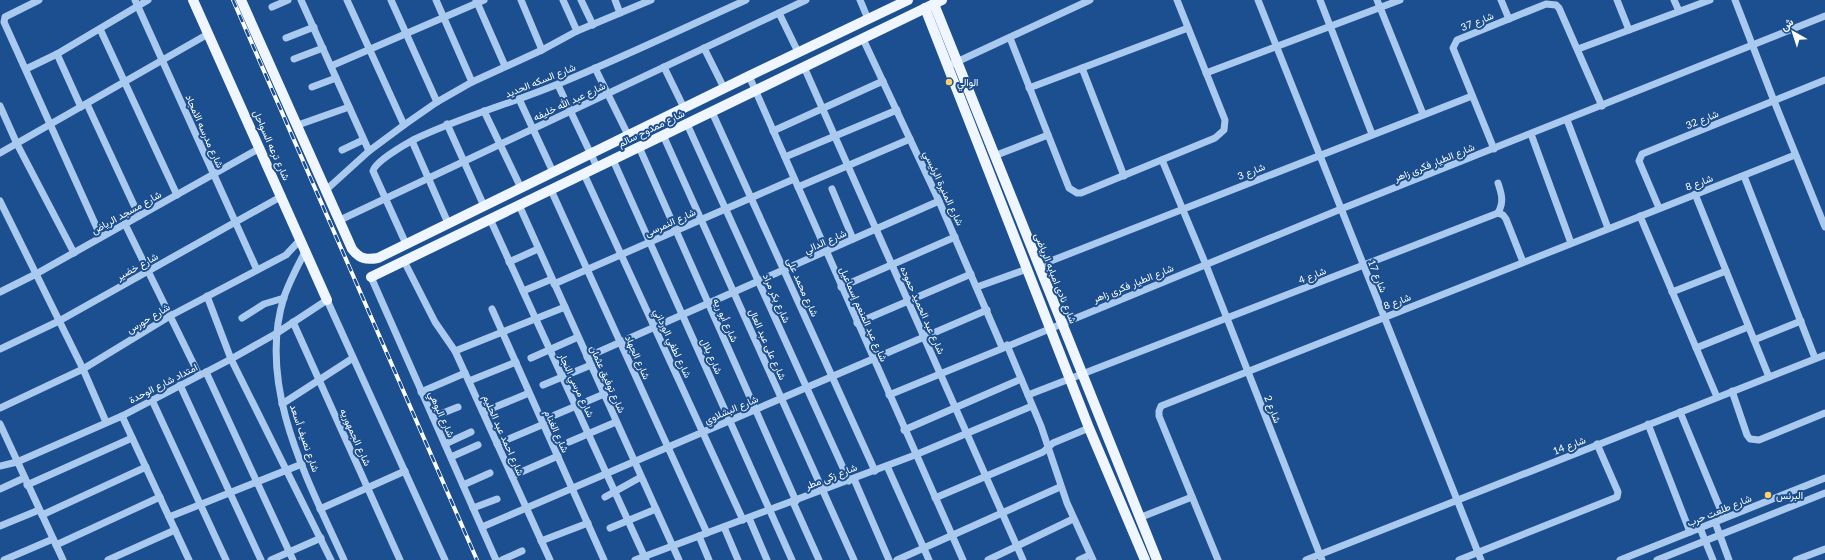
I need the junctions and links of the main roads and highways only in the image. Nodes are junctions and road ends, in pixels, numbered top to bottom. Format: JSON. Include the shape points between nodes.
{"nodes":[{"id":1,"x":193,"y":0,"type":"edge"},
{"id":2,"x":241,"y":0,"type":"edge"},
{"id":3,"x":908,"y":0,"type":"edge"},
{"id":4,"x":933,"y":4,"type":"edge"},
{"id":5,"x":952,"y":64,"type":"junction"},
{"id":6,"x":371,"y":277,"type":"road end"},
{"id":7,"x":327,"y":300,"type":"road end"},
{"id":8,"x":1145,"y":560,"type":"edge"},
{"id":9,"x":1156,"y":560,"type":"edge"}],
"edges":[{"from":1,"to":7,"type":"main road","name":"شارع ترعه السواحل"},
{"from":2,"to":3,"type":"main road","name":"شارع ممدوح سالم","via":[[352,249],[359,257],[368,260],[378,258]]},
{"from":4,"to":5,"type":"main road","name":"شارع نادى امبابه الرياضى"},
{"from":4,"to":6,"type":"main road","name":"شارع ممدوح سالم"},
{"from":5,"to":8,"type":"main road","name":"شارع نادى امبابه الرياضى","via":[[1027,269],[1089,428]]},
{"from":5,"to":9,"type":"main road","name":"شارع نادى امبابه الرياضى","via":[[994,156]]}]}
